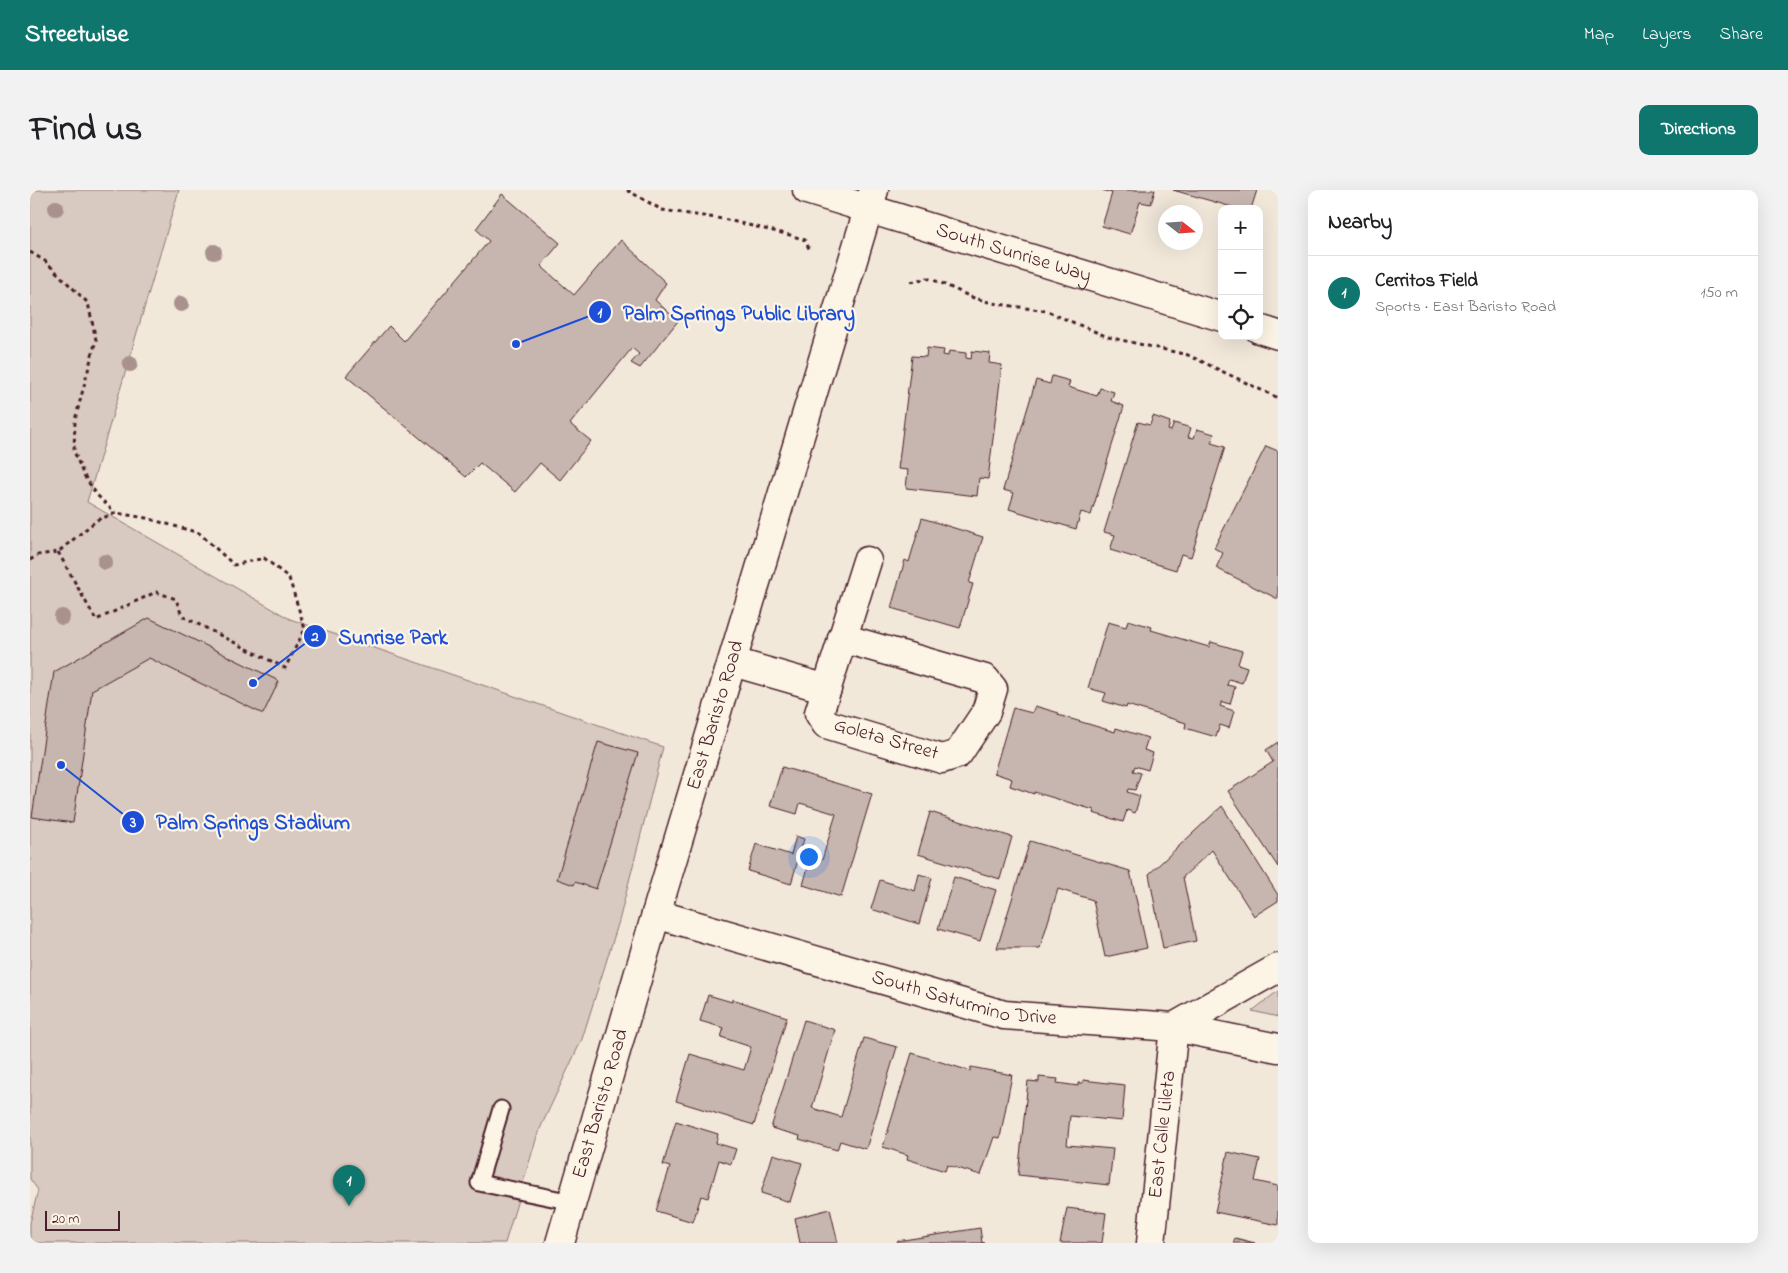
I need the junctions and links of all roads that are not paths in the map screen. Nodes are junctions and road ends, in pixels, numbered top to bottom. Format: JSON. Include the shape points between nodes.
{"nodes":[{"id":1,"x":807,"y":190,"type":"edge"},
{"id":2,"x":871,"y":199,"type":"edge"},
{"id":3,"x":1218,"y":316,"type":"edge"},
{"id":4,"x":1263,"y":330,"type":"edge"},
{"id":5,"x":1278,"y":335,"type":"edge"},
{"id":6,"x":867,"y":561,"type":"dead end"},
{"id":7,"x":842,"y":638,"type":"junction"},
{"id":8,"x":733,"y":662,"type":"junction"},
{"id":9,"x":827,"y":689,"type":"junction"},
{"id":10,"x":656,"y":914,"type":"junction"},
{"id":11,"x":1278,"y":968,"type":"edge"},
{"id":12,"x":1174,"y":1027,"type":"junction"},
{"id":13,"x":1278,"y":1048,"type":"edge"},
{"id":14,"x":501,"y":1109,"type":"dead end"},
{"id":15,"x":572,"y":1202,"type":"junction"},
{"id":16,"x":560,"y":1243,"type":"edge"},
{"id":17,"x":1151,"y":1243,"type":"edge"}],
"edges":[{"from":1,"to":2,"type":"street","name":"South Sunrise Way"},
{"from":2,"to":3,"type":"street","name":"South Sunrise Way"},
{"from":2,"to":8,"type":"street","name":"East Baristo Road"},
{"from":4,"to":5,"type":"street"},
{"from":6,"to":7,"type":"street","name":"Goleta Street"},
{"from":7,"to":9,"type":"street","name":"Goleta Street"},
{"from":7,"to":9,"type":"street","name":"Goleta Street","via":[[985,679],[993,689],[986,712],[958,754],[942,759],[826,724],[819,714]]},
{"from":8,"to":9,"type":"street","name":"Goleta Street"},
{"from":8,"to":10,"type":"street","name":"East Baristo Road"},
{"from":10,"to":12,"type":"street","name":"South Saturmino Drive","via":[[1004,1015]]},
{"from":10,"to":15,"type":"street","name":"East Baristo Road"},
{"from":11,"to":12,"type":"street"},
{"from":12,"to":13,"type":"street","name":"South Saturmino Drive"},
{"from":12,"to":17,"type":"street","name":"East Calle Lileta"},
{"from":14,"to":15,"type":"lane","via":[[479,1183]]},
{"from":15,"to":16,"type":"street","name":"East Baristo Road"}]}
